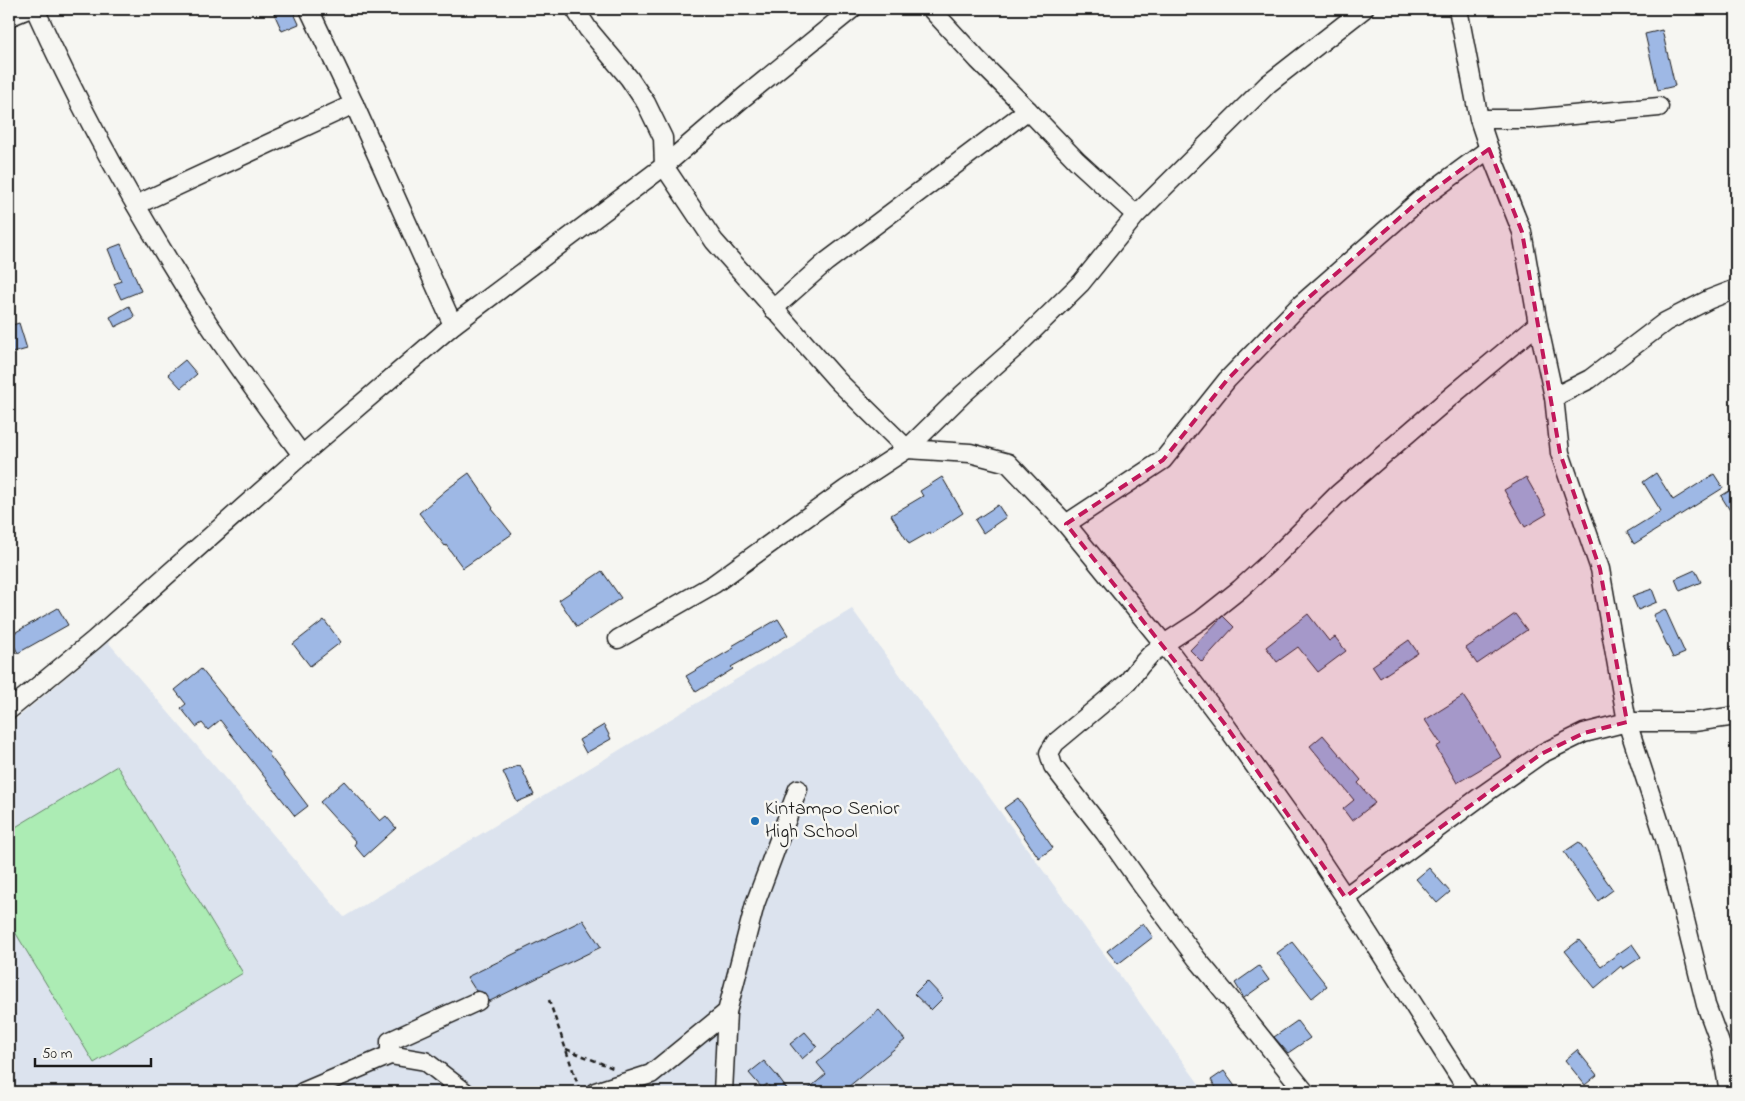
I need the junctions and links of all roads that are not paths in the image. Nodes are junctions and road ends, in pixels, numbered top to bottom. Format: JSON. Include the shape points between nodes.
{"nodes":[{"id":1,"x":28,"y":9,"type":"edge"},
{"id":2,"x":35,"y":9,"type":"edge"},
{"id":3,"x":309,"y":9,"type":"edge"},
{"id":4,"x":575,"y":9,"type":"edge"},
{"id":5,"x":852,"y":9,"type":"edge"},
{"id":6,"x":930,"y":9,"type":"edge"},
{"id":7,"x":1364,"y":9,"type":"edge"},
{"id":8,"x":1458,"y":9,"type":"edge"},
{"id":9,"x":9,"y":18,"type":"edge"},
{"id":10,"x":354,"y":104,"type":"junction"},
{"id":11,"x":1659,"y":108,"type":"dead end"},
{"id":12,"x":1028,"y":110,"type":"junction"},
{"id":13,"x":1479,"y":119,"type":"junction"},
{"id":14,"x":1489,"y":149,"type":"junction"},
{"id":15,"x":664,"y":166,"type":"junction"},
{"id":16,"x":136,"y":205,"type":"junction"},
{"id":17,"x":1136,"y":215,"type":"junction"},
{"id":18,"x":1736,"y":289,"type":"edge"},
{"id":19,"x":773,"y":309,"type":"junction"},
{"id":20,"x":1538,"y":324,"type":"junction"},
{"id":21,"x":453,"y":325,"type":"junction"},
{"id":22,"x":1554,"y":397,"type":"junction"},
{"id":23,"x":907,"y":449,"type":"junction"},
{"id":24,"x":302,"y":456,"type":"junction"},
{"id":25,"x":1066,"y":524,"type":"junction"},
{"id":26,"x":618,"y":638,"type":"dead end"},
{"id":27,"x":1164,"y":644,"type":"junction"},
{"id":28,"x":9,"y":710,"type":"edge"},
{"id":29,"x":1736,"y":716,"type":"edge"},
{"id":30,"x":1627,"y":722,"type":"junction"},
{"id":31,"x":798,"y":789,"type":"dead end"},
{"id":32,"x":1345,"y":897,"type":"junction"},
{"id":33,"x":478,"y":1000,"type":"dead end"},
{"id":34,"x":727,"y":1012,"type":"junction"},
{"id":35,"x":390,"y":1055,"type":"junction"},
{"id":36,"x":303,"y":1092,"type":"edge"},
{"id":37,"x":465,"y":1092,"type":"edge"},
{"id":38,"x":595,"y":1092,"type":"edge"},
{"id":39,"x":723,"y":1092,"type":"edge"},
{"id":40,"x":1305,"y":1092,"type":"edge"},
{"id":41,"x":1469,"y":1092,"type":"edge"},
{"id":42,"x":1729,"y":1092,"type":"edge"}],
"edges":[{"from":1,"to":9,"type":"street"},
{"from":2,"to":16,"type":"street","via":[[61,67]]},
{"from":3,"to":10,"type":"street"},
{"from":4,"to":15,"type":"street","via":[[646,103],[663,138]]},
{"from":5,"to":15,"type":"street"},
{"from":6,"to":12,"type":"street"},
{"from":7,"to":17,"type":"street","via":[[1268,84]]},
{"from":8,"to":13,"type":"street"},
{"from":10,"to":16,"type":"street"},
{"from":10,"to":21,"type":"street"},
{"from":11,"to":13,"type":"street","via":[[1530,119]]},
{"from":12,"to":17,"type":"street"},
{"from":12,"to":19,"type":"street","via":[[826,262]]},
{"from":13,"to":14,"type":"street"},
{"from":14,"to":20,"type":"street","via":[[1522,232]]},
{"from":14,"to":25,"type":"street","via":[[1421,199],[1298,306],[1227,380],[1163,460]]},
{"from":15,"to":19,"type":"street","via":[[714,241]]},
{"from":15,"to":21,"type":"street"},
{"from":16,"to":24,"type":"street","via":[[208,323]]},
{"from":17,"to":23,"type":"street","via":[[1081,283]]},
{"from":18,"to":22,"type":"street","via":[[1665,322],[1590,379]]},
{"from":19,"to":23,"type":"street","via":[[838,381]]},
{"from":20,"to":22,"type":"street"},
{"from":20,"to":27,"type":"street","via":[[1338,494],[1240,589]]},
{"from":21,"to":24,"type":"street"},
{"from":22,"to":30,"type":"street","via":[[1560,453],[1600,569]]},
{"from":23,"to":25,"type":"street","via":[[970,453],[1008,463]]},
{"from":23,"to":26,"type":"street","via":[[714,584]]},
{"from":24,"to":28,"type":"street","via":[[94,640]]},
{"from":25,"to":27,"type":"street"},
{"from":27,"to":32,"type":"street","via":[[1299,828]]},
{"from":27,"to":40,"type":"street","via":[[1113,697],[1055,743],[1049,753],[1053,766],[1196,959]]},
{"from":29,"to":30,"type":"street","via":[[1694,722]]},
{"from":30,"to":32,"type":"street","via":[[1584,733],[1541,754]]},
{"from":30,"to":42,"type":"street","via":[[1665,838],[1706,1005],[1721,1046]]},
{"from":31,"to":34,"type":"street","via":[[755,904]]},
{"from":32,"to":41,"type":"street"},
{"from":33,"to":35,"type":"street","via":[[390,1041]]},
{"from":34,"to":38,"type":"street","via":[[651,1074]]},
{"from":34,"to":39,"type":"street"},
{"from":35,"to":36,"type":"street"},
{"from":35,"to":37,"type":"street","via":[[425,1061]]}]}
